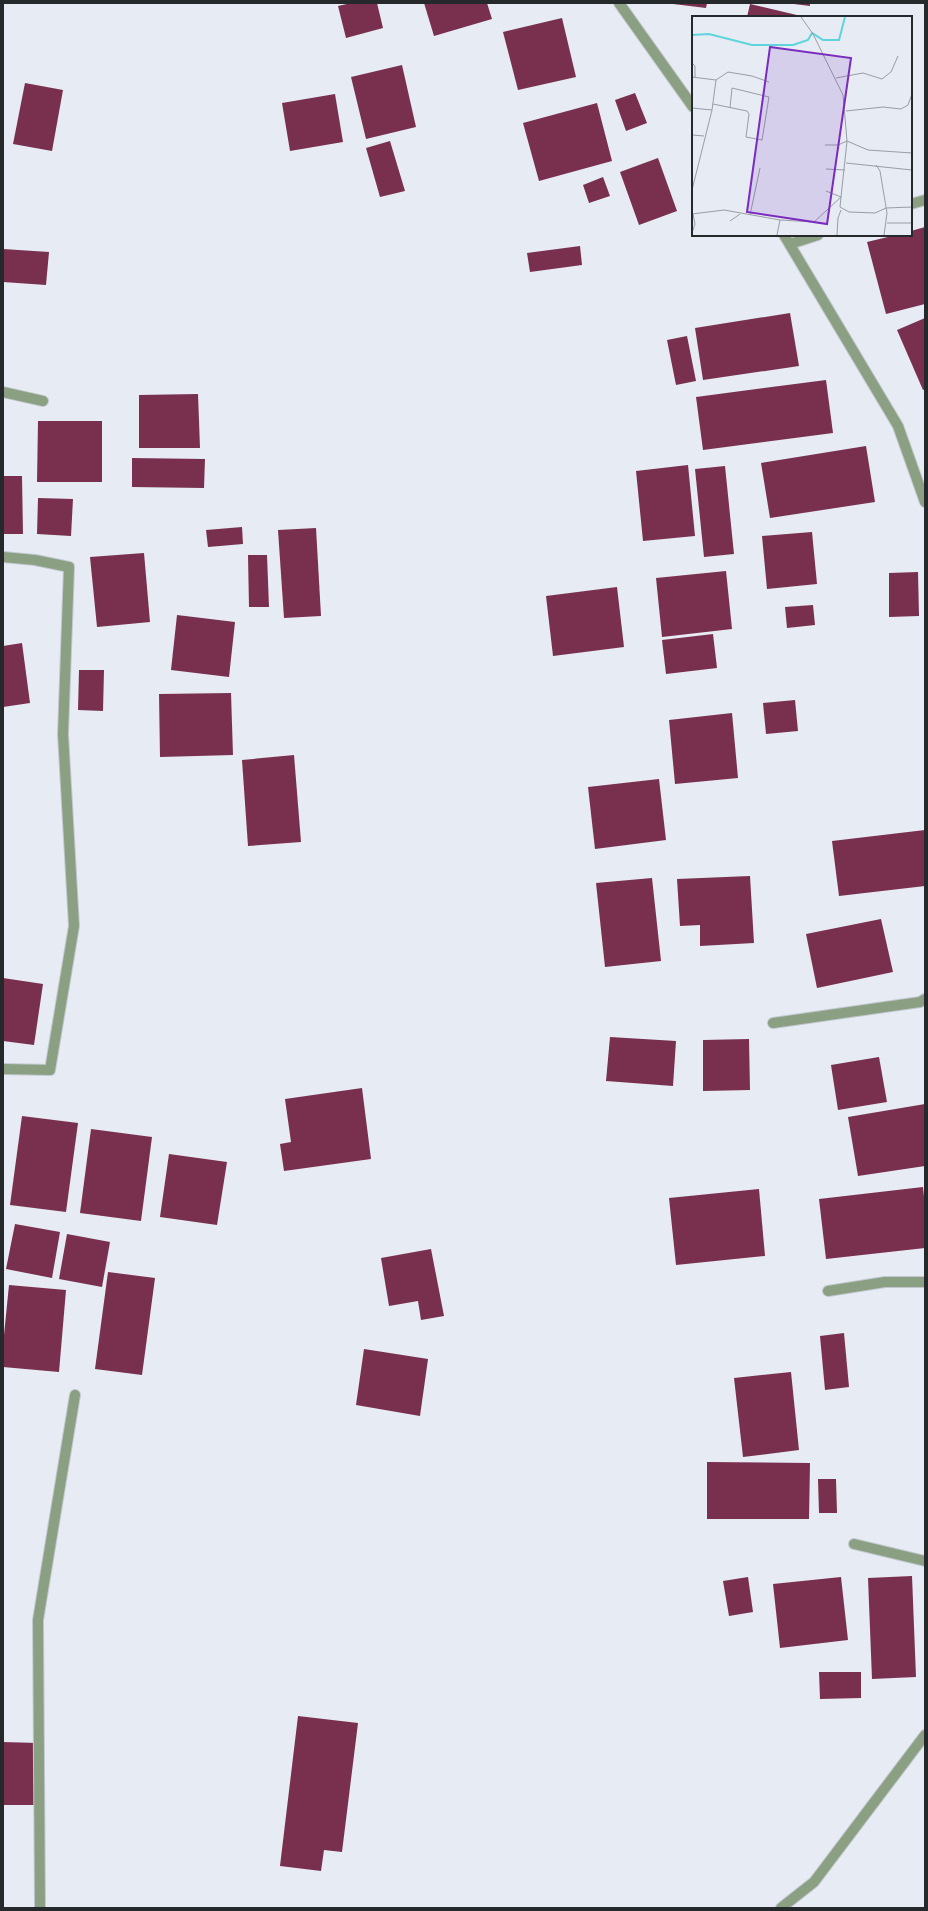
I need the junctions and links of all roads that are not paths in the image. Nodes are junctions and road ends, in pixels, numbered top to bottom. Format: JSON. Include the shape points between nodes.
{"nodes":[{"id":1,"x":619,"y":3,"type":"edge"},
{"id":2,"x":692,"y":106,"type":"edge"},
{"id":3,"x":925,"y":200,"type":"edge"},
{"id":4,"x":912,"y":204,"type":"edge"},
{"id":5,"x":785,"y":236,"type":"edge"},
{"id":6,"x":815,"y":236,"type":"edge"},
{"id":7,"x":790,"y":244,"type":"junction"},
{"id":8,"x":3,"y":392,"type":"edge"},
{"id":9,"x":43,"y":401,"type":"dead end"},
{"id":10,"x":925,"y":502,"type":"edge"},
{"id":11,"x":3,"y":557,"type":"edge"},
{"id":12,"x":925,"y":999,"type":"edge"},
{"id":13,"x":773,"y":1023,"type":"dead end"},
{"id":14,"x":3,"y":1069,"type":"edge"},
{"id":15,"x":925,"y":1282,"type":"edge"},
{"id":16,"x":828,"y":1291,"type":"dead end"},
{"id":17,"x":75,"y":1395,"type":"dead end"},
{"id":18,"x":854,"y":1544,"type":"dead end"},
{"id":19,"x":925,"y":1561,"type":"edge"},
{"id":20,"x":925,"y":1735,"type":"edge"},
{"id":21,"x":40,"y":1908,"type":"edge"},
{"id":22,"x":781,"y":1908,"type":"edge"}],
"edges":[{"from":1,"to":2,"type":"street"},
{"from":3,"to":4,"type":"street"},
{"from":5,"to":7,"type":"street"},
{"from":6,"to":7,"type":"street"},
{"from":7,"to":10,"type":"street","via":[[898,426]]},
{"from":8,"to":9,"type":"street"},
{"from":11,"to":14,"type":"street","via":[[69,567],[63,734],[74,926],[50,1070]]},
{"from":12,"to":13,"type":"street","via":[[920,1002]]},
{"from":15,"to":16,"type":"street","via":[[885,1282]]},
{"from":17,"to":21,"type":"street","via":[[38,1620]]},
{"from":18,"to":19,"type":"street"},
{"from":20,"to":22,"type":"street","via":[[814,1882]]}]}
